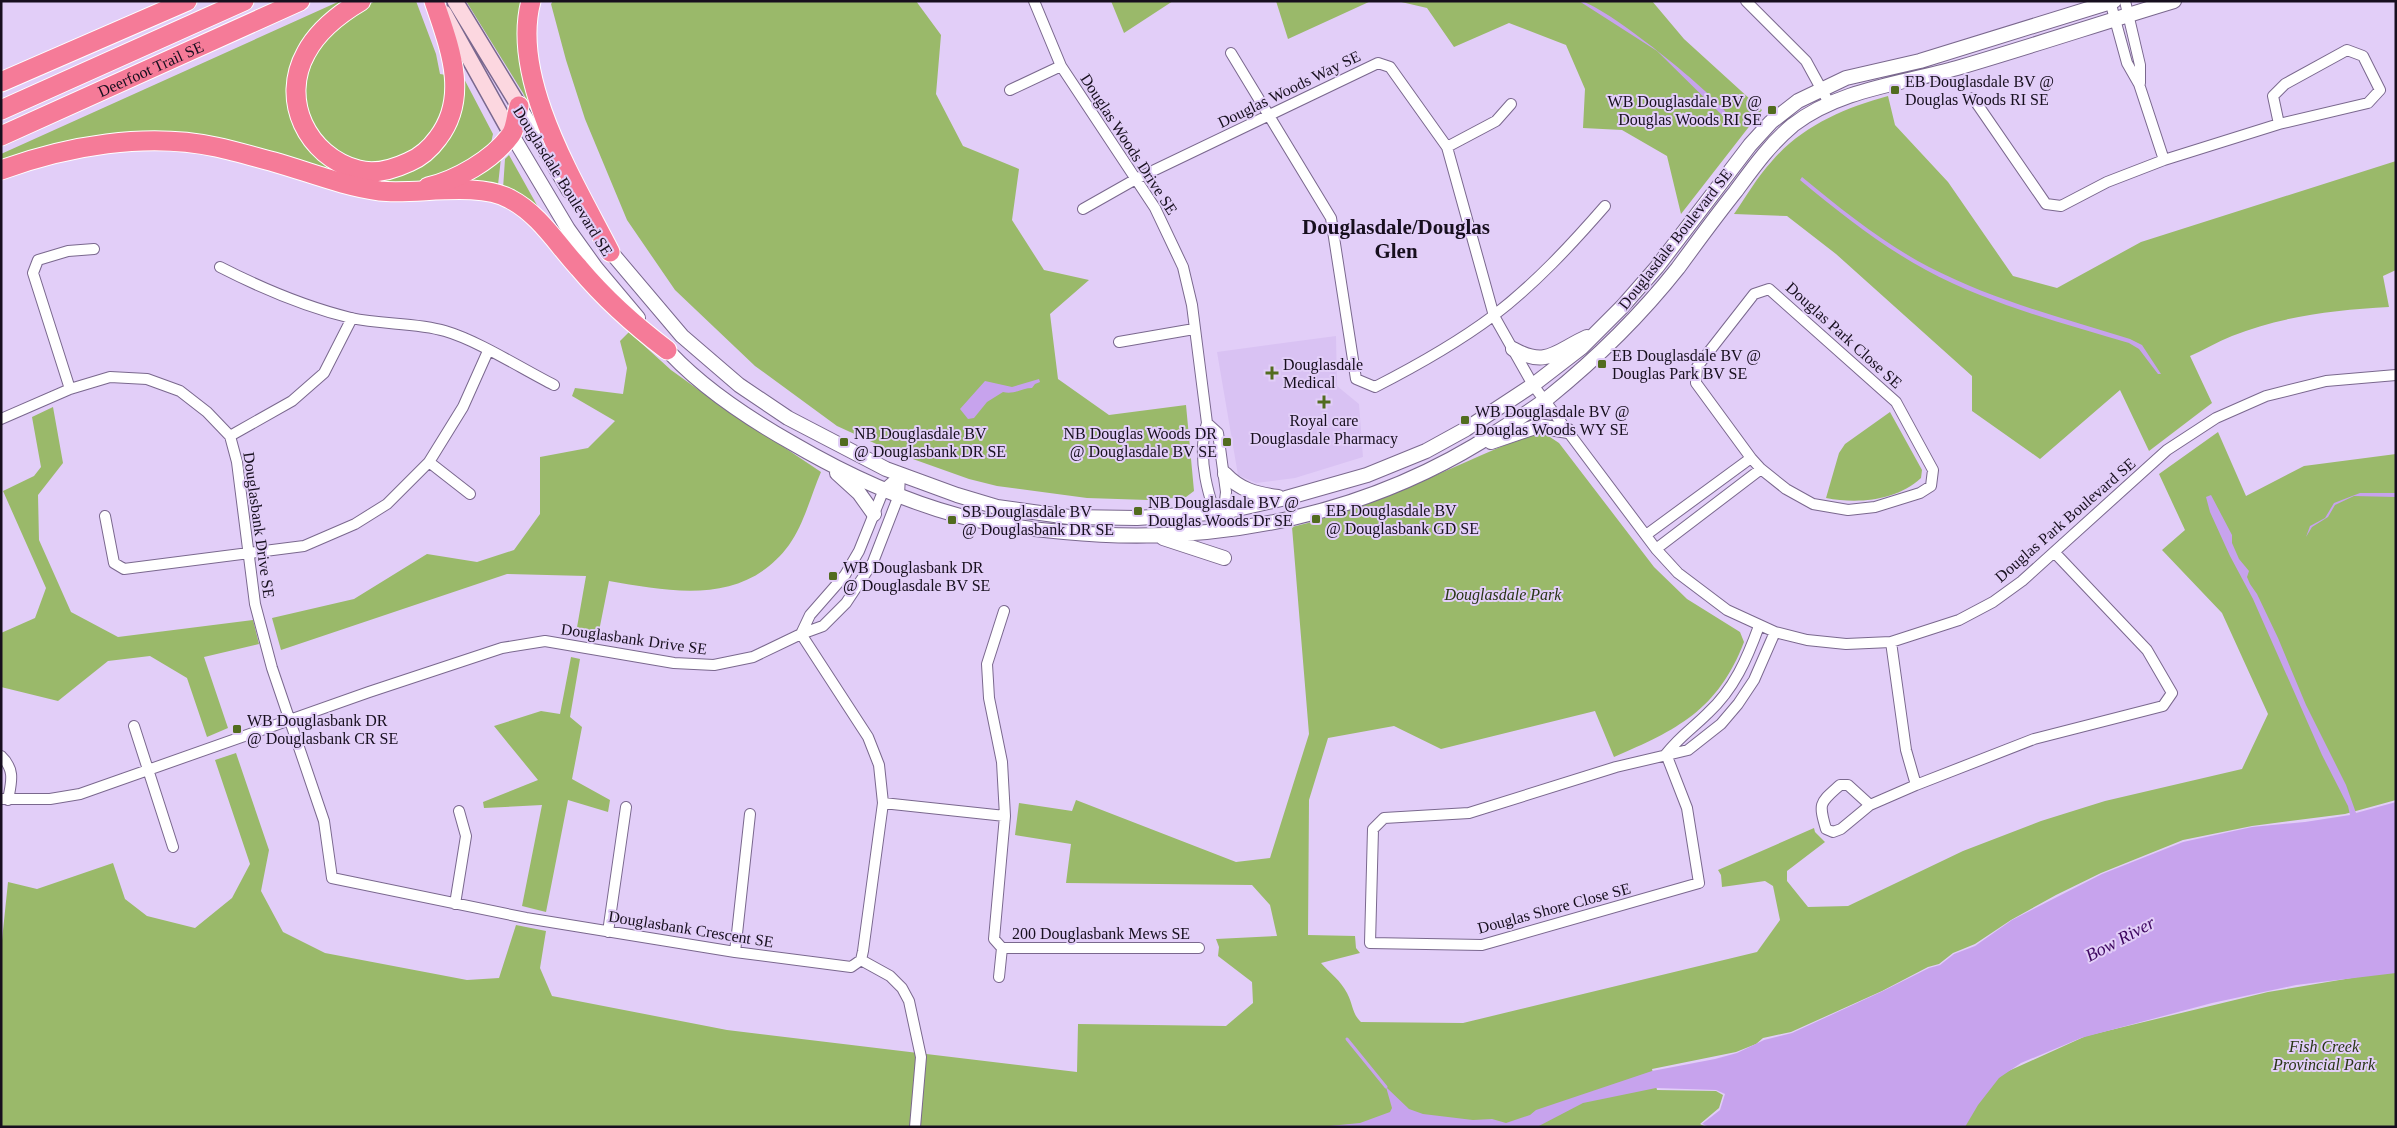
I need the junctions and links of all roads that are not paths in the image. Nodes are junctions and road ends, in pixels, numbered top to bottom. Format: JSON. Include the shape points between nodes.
{"nodes":[{"id":1,"x":161,"y":1,"type":"edge"},
{"id":2,"x":187,"y":1,"type":"edge"},
{"id":3,"x":244,"y":1,"type":"edge"},
{"id":4,"x":300,"y":1,"type":"edge"},
{"id":5,"x":361,"y":1,"type":"edge"},
{"id":6,"x":435,"y":1,"type":"edge"},
{"id":7,"x":456,"y":1,"type":"edge"},
{"id":8,"x":531,"y":1,"type":"edge"},
{"id":9,"x":1034,"y":1,"type":"edge"},
{"id":10,"x":1746,"y":1,"type":"edge"},
{"id":11,"x":2174,"y":1,"type":"edge"},
{"id":12,"x":2115,"y":2,"type":"edge"},
{"id":13,"x":2122,"y":17,"type":"junction"},
{"id":14,"x":1232,"y":53,"type":"dead end"},
{"id":15,"x":1061,"y":66,"type":"junction"},
{"id":16,"x":1,"y":82,"type":"edge"},
{"id":17,"x":1821,"y":88,"type":"junction"},
{"id":18,"x":1010,"y":90,"type":"dead end"},
{"id":19,"x":1973,"y":98,"type":"dead end"},
{"id":20,"x":1511,"y":104,"type":"dead end"},
{"id":21,"x":1828,"y":104,"type":"junction"},
{"id":22,"x":518,"y":106,"type":"junction"},
{"id":23,"x":1,"y":110,"type":"edge"},
{"id":24,"x":1268,"y":115,"type":"junction"},
{"id":25,"x":2279,"y":124,"type":"junction"},
{"id":26,"x":512,"y":135,"type":"junction"},
{"id":27,"x":1,"y":136,"type":"edge"},
{"id":28,"x":1448,"y":147,"type":"junction"},
{"id":29,"x":2164,"y":160,"type":"junction"},
{"id":30,"x":1,"y":170,"type":"edge"},
{"id":31,"x":1136,"y":179,"type":"junction"},
{"id":32,"x":412,"y":191,"type":"junction"},
{"id":33,"x":1606,"y":206,"type":"dead end"},
{"id":34,"x":1083,"y":209,"type":"dead end"},
{"id":35,"x":94,"y":249,"type":"dead end"},
{"id":36,"x":610,"y":252,"type":"junction"},
{"id":37,"x":220,"y":267,"type":"dead end"},
{"id":38,"x":1494,"y":316,"type":"junction"},
{"id":39,"x":352,"y":318,"type":"junction"},
{"id":40,"x":1194,"y":329,"type":"junction"},
{"id":41,"x":1596,"y":332,"type":"junction"},
{"id":42,"x":1119,"y":342,"type":"dead end"},
{"id":43,"x":1513,"y":349,"type":"junction"},
{"id":44,"x":666,"y":350,"type":"junction"},
{"id":45,"x":488,"y":351,"type":"junction"},
{"id":46,"x":2396,"y":375,"type":"edge"},
{"id":47,"x":554,"y":385,"type":"dead end"},
{"id":48,"x":1534,"y":385,"type":"junction"},
{"id":49,"x":70,"y":389,"type":"junction"},
{"id":50,"x":1545,"y":401,"type":"junction"},
{"id":51,"x":1,"y":419,"type":"edge"},
{"id":52,"x":1207,"y":423,"type":"junction"},
{"id":53,"x":1568,"y":431,"type":"junction"},
{"id":54,"x":230,"y":436,"type":"junction"},
{"id":55,"x":1478,"y":445,"type":"junction"},
{"id":56,"x":1751,"y":458,"type":"junction"},
{"id":57,"x":429,"y":462,"type":"junction"},
{"id":58,"x":828,"y":464,"type":"junction"},
{"id":59,"x":1761,"y":469,"type":"junction"},
{"id":60,"x":1225,"y":474,"type":"junction"},
{"id":61,"x":900,"y":475,"type":"junction"},
{"id":62,"x":884,"y":489,"type":"junction"},
{"id":63,"x":470,"y":494,"type":"dead end"},
{"id":64,"x":899,"y":495,"type":"junction"},
{"id":65,"x":1286,"y":498,"type":"junction"},
{"id":66,"x":1219,"y":512,"type":"junction"},
{"id":67,"x":874,"y":514,"type":"junction"},
{"id":68,"x":105,"y":516,"type":"dead end"},
{"id":69,"x":1221,"y":531,"type":"junction"},
{"id":70,"x":1646,"y":535,"type":"junction"},
{"id":71,"x":1155,"y":536,"type":"junction"},
{"id":72,"x":1656,"y":549,"type":"junction"},
{"id":73,"x":2055,"y":552,"type":"junction"},
{"id":74,"x":248,"y":554,"type":"junction"},
{"id":75,"x":1224,"y":558,"type":"dead end"},
{"id":76,"x":1004,"y":610,"type":"dead end"},
{"id":77,"x":1760,"y":626,"type":"junction"},
{"id":78,"x":1774,"y":632,"type":"junction"},
{"id":79,"x":801,"y":634,"type":"junction"},
{"id":80,"x":1891,"y":642,"type":"junction"},
{"id":81,"x":290,"y":721,"type":"junction"},
{"id":82,"x":134,"y":726,"type":"dead end"},
{"id":83,"x":1666,"y":754,"type":"junction"},
{"id":84,"x":1,"y":756,"type":"edge"},
{"id":85,"x":149,"y":770,"type":"junction"},
{"id":86,"x":1916,"y":785,"type":"junction"},
{"id":87,"x":5,"y":800,"type":"edge"},
{"id":88,"x":883,"y":803,"type":"junction"},
{"id":89,"x":1870,"y":805,"type":"junction"},
{"id":90,"x":626,"y":807,"type":"dead end"},
{"id":91,"x":459,"y":811,"type":"dead end"},
{"id":92,"x":750,"y":814,"type":"dead end"},
{"id":93,"x":1005,"y":816,"type":"junction"},
{"id":94,"x":173,"y":847,"type":"dead end"},
{"id":95,"x":455,"y":904,"type":"junction"},
{"id":96,"x":608,"y":932,"type":"junction"},
{"id":97,"x":1002,"y":948,"type":"junction"},
{"id":98,"x":1199,"y":948,"type":"dead end"},
{"id":99,"x":735,"y":952,"type":"junction"},
{"id":100,"x":861,"y":960,"type":"junction"},
{"id":101,"x":1000,"y":977,"type":"dead end"},
{"id":102,"x":915,"y":1127,"type":"edge"}],
"edges":[{"from":1,"to":16,"type":"highway"},
{"from":2,"to":16,"type":"highway"},
{"from":3,"to":23,"type":"highway","name":"Deerfoot Trail SE"},
{"from":4,"to":27,"type":"highway","name":"Deerfoot Trail SE"},
{"from":5,"to":6,"type":"highway","via":[[340,13],[306,52],[298,72],[296,99],[300,119],[318,146],[344,165],[360,171],[378,172],[398,168],[433,146],[446,128],[453,109],[456,83],[450,49]]},
{"from":6,"to":26,"type":"main road","name":"Douglasdale Boulevard SE"},
{"from":7,"to":22,"type":"main road","name":"Douglasdale Boulevard SE"},
{"from":8,"to":36,"type":"highway","via":[[526,34],[529,65],[538,97],[550,134]]},
{"from":9,"to":15,"type":"street","name":"Douglas Woods Drive SE"},
{"from":10,"to":17,"type":"street","via":[[1806,61]]},
{"from":11,"to":13,"type":"street","name":"Douglasdale Boulevard SE"},
{"from":12,"to":13,"type":"street"},
{"from":12,"to":17,"type":"street","name":"Douglasdale Boulevard SE","via":[[1920,61],[1846,78]]},
{"from":13,"to":21,"type":"street","name":"Douglasdale Boulevard SE","via":[[1918,79],[1853,93]]},
{"from":13,"to":29,"type":"street","via":[[2127,63],[2140,84]]},
{"from":14,"to":24,"type":"street"},
{"from":15,"to":18,"type":"street"},
{"from":15,"to":31,"type":"street","name":"Douglas Woods Drive SE"},
{"from":17,"to":21,"type":"street"},
{"from":17,"to":41,"type":"street","name":"Douglasdale Boulevard SE","via":[[1770,122],[1657,267]]},
{"from":19,"to":29,"type":"street","via":[[2046,204],[2061,206],[2107,182]]},
{"from":20,"to":28,"type":"street","via":[[1496,121]]},
{"from":21,"to":50,"type":"street","name":"Douglasdale Boulevard SE","via":[[1794,124],[1765,153],[1631,323]]},
{"from":22,"to":26,"type":"highway"},
{"from":22,"to":36,"type":"street","name":"Douglasdale Boulevard SE"},
{"from":24,"to":28,"type":"street","name":"Douglas Woods Way SE","via":[[1378,62],[1390,67]]},
{"from":24,"to":31,"type":"street","name":"Douglas Woods Way SE"},
{"from":24,"to":38,"type":"street","via":[[1330,218],[1356,379],[1375,387],[1418,365]]},
{"from":25,"to":25,"type":"street","via":[[2368,103],[2380,90],[2363,56],[2347,50],[2286,84],[2273,96]]},
{"from":25,"to":29,"type":"street"},
{"from":26,"to":32,"type":"highway","via":[[472,168],[434,186]]},
{"from":26,"to":44,"type":"street","name":"Douglasdale Boulevard SE","via":[[568,229],[596,268]]},
{"from":28,"to":38,"type":"street","name":"Douglas Woods Way SE"},
{"from":30,"to":32,"type":"highway","via":[[59,152],[109,143],[151,141],[214,146],[362,188]]},
{"from":31,"to":34,"type":"street","name":"Douglas Woods Way SE"},
{"from":31,"to":40,"type":"street","name":"Douglas Woods Drive SE","via":[[1155,208],[1183,267]]},
{"from":32,"to":44,"type":"highway","via":[[492,192],[520,204],[632,323]]},
{"from":33,"to":38,"type":"street","via":[[1559,258]]},
{"from":35,"to":49,"type":"street","via":[[68,251],[38,260],[32,273]]},
{"from":36,"to":61,"type":"street","name":"Douglasdale Boulevard SE","via":[[682,336],[739,385],[788,418]]},
{"from":37,"to":39,"type":"street","via":[[248,282]]},
{"from":38,"to":43,"type":"street","name":"Douglas Woods Way SE"},
{"from":39,"to":45,"type":"street","via":[[446,331]]},
{"from":39,"to":54,"type":"street","via":[[324,373],[292,401]]},
{"from":40,"to":42,"type":"street"},
{"from":40,"to":52,"type":"street","name":"Douglas Woods Drive SE"},
{"from":41,"to":43,"type":"street","via":[[1543,358],[1526,356]]},
{"from":41,"to":48,"type":"street","name":"Douglasdale Boulevard SE"},
{"from":43,"to":48,"type":"street","name":"Douglas Woods Way SE"},
{"from":44,"to":58,"type":"street","name":"Douglasdale Boulevard SE","via":[[710,388],[754,419]]},
{"from":45,"to":47,"type":"street"},
{"from":45,"to":57,"type":"street","via":[[463,407]]},
{"from":46,"to":73,"type":"street","name":"Douglas Park Boulevard SE","via":[[2326,381],[2266,396],[2216,418],[2168,450]]},
{"from":48,"to":50,"type":"street","name":"Douglas Woods Way SE"},
{"from":48,"to":65,"type":"street","name":"Douglasdale Boulevard SE","via":[[1426,451],[1367,476]]},
{"from":49,"to":51,"type":"street","name":"Douglasbank Drive SE"},
{"from":49,"to":54,"type":"street","name":"Douglasbank Drive SE","via":[[110,377],[147,380],[180,391]]},
{"from":50,"to":53,"type":"street","name":"Douglas Park Boulevard SE"},
{"from":50,"to":55,"type":"street","name":"Douglasdale Boulevard SE"},
{"from":52,"to":60,"type":"street","name":"Douglas Woods Drive SE","via":[[1218,433]]},
{"from":52,"to":66,"type":"street","name":"Douglas Woods Drive SE","via":[[1202,438],[1208,494]]},
{"from":53,"to":55,"type":"street","via":[[1538,426]]},
{"from":53,"to":70,"type":"street","name":"Douglas Park Boulevard SE"},
{"from":54,"to":74,"type":"street","name":"Douglasbank Drive SE","via":[[237,462]]},
{"from":55,"to":69,"type":"street","name":"Douglasdale Boulevard SE","via":[[1401,483],[1350,503],[1290,520]]},
{"from":56,"to":59,"type":"street","name":"Douglas Park Close SE"},
{"from":56,"to":59,"type":"street","name":"Douglas Park Close SE","via":[[1696,382],[1697,367],[1754,294],[1769,289],[1896,402],[1933,470],[1931,486],[1920,493],[1848,510],[1813,504],[1786,489]]},
{"from":56,"to":70,"type":"street"},
{"from":57,"to":63,"type":"street"},
{"from":57,"to":74,"type":"street","via":[[388,504],[355,524],[304,546]]},
{"from":58,"to":62,"type":"street","name":"Douglasdale Boulevard SE"},
{"from":58,"to":67,"type":"street","via":[[859,493]]},
{"from":59,"to":72,"type":"street"},
{"from":60,"to":65,"type":"street","via":[[1238,486],[1254,493]]},
{"from":60,"to":66,"type":"street","name":"Douglas Woods Drive SE","via":[[1226,492]]},
{"from":61,"to":62,"type":"street"},
{"from":61,"to":64,"type":"street","name":"Douglasbank Drive SE"},
{"from":61,"to":66,"type":"street","name":"Douglasdale Boulevard SE","via":[[998,507],[1069,517],[1137,518]]},
{"from":62,"to":64,"type":"street","name":"Douglasdale Boulevard SE"},
{"from":62,"to":67,"type":"street"},
{"from":64,"to":71,"type":"street","name":"Douglasdale Boulevard SE","via":[[964,517],[1020,528]]},
{"from":64,"to":79,"type":"street","name":"Douglasbank Drive SE","via":[[873,562],[861,582],[823,626]]},
{"from":65,"to":66,"type":"street","name":"Douglasdale Boulevard SE"},
{"from":66,"to":69,"type":"street","name":"Douglas Woods Drive SE"},
{"from":67,"to":79,"type":"street","via":[[845,575],[810,615]]},
{"from":68,"to":74,"type":"street","via":[[114,563],[124,569]]},
{"from":69,"to":71,"type":"street","name":"Douglasdale Boulevard SE"},
{"from":70,"to":72,"type":"street","name":"Douglas Park Boulevard SE"},
{"from":71,"to":75,"type":"street"},
{"from":72,"to":77,"type":"street","name":"Douglas Park Boulevard SE","via":[[1699,591],[1727,610]]},
{"from":73,"to":80,"type":"street","name":"Douglas Park Boulevard SE","via":[[1993,602],[1959,620]]},
{"from":73,"to":86,"type":"street","via":[[2147,650],[2172,693],[2163,706],[2034,739]]},
{"from":74,"to":81,"type":"street","name":"Douglasbank Drive SE","via":[[262,632]]},
{"from":76,"to":93,"type":"street","name":"200 Douglasbank Mews SE","via":[[987,664],[989,698],[1002,762]]},
{"from":77,"to":78,"type":"street","name":"Douglas Park Boulevard SE"},
{"from":77,"to":83,"type":"street","via":[[1741,673],[1726,694],[1680,736]]},
{"from":78,"to":80,"type":"street","name":"Douglas Park Boulevard SE","via":[[1846,644]]},
{"from":78,"to":83,"type":"street","name":"Douglas Shore Close SE","via":[[1754,680],[1721,724],[1688,750]]},
{"from":79,"to":81,"type":"street","name":"Douglasbank Drive SE","via":[[753,657],[714,665],[674,663],[545,641],[502,648]]},
{"from":79,"to":88,"type":"street","via":[[868,737],[879,765]]},
{"from":80,"to":86,"type":"street","via":[[1906,750]]},
{"from":81,"to":85,"type":"street","name":"Douglasbank Drive SE"},
{"from":81,"to":95,"type":"street","name":"Douglasbank Crescent SE","via":[[324,821],[332,878]]},
{"from":82,"to":85,"type":"street"},
{"from":83,"to":83,"type":"street","name":"Douglas Shore Close SE","via":[[1469,813],[1384,818],[1373,829],[1370,943],[1482,945],[1699,883],[1687,808]]},
{"from":84,"to":87,"type":"street","via":[[8,762],[12,775]]},
{"from":85,"to":87,"type":"street","name":"Douglasbank Drive SE","via":[[80,794]]},
{"from":85,"to":94,"type":"street"},
{"from":86,"to":89,"type":"street"},
{"from":88,"to":93,"type":"street"},
{"from":88,"to":100,"type":"street"},
{"from":89,"to":89,"type":"street","via":[[1848,785],[1840,785],[1824,800],[1820,809],[1826,829],[1833,832],[1842,829]]},
{"from":90,"to":96,"type":"street"},
{"from":91,"to":95,"type":"street","via":[[466,836]]},
{"from":92,"to":99,"type":"street"},
{"from":93,"to":97,"type":"street","name":"200 Douglasbank Mews SE","via":[[994,939]]},
{"from":95,"to":96,"type":"street","name":"Douglasbank Crescent SE"},
{"from":96,"to":99,"type":"street","name":"Douglasbank Crescent SE"},
{"from":97,"to":98,"type":"street","name":"200 Douglasbank Mews SE"},
{"from":97,"to":101,"type":"street","name":"200 Douglasbank Mews SE"},
{"from":99,"to":100,"type":"street","name":"Douglasbank Crescent SE","via":[[851,966]]},
{"from":100,"to":102,"type":"street","via":[[890,976],[909,1001],[921,1057]]}]}
